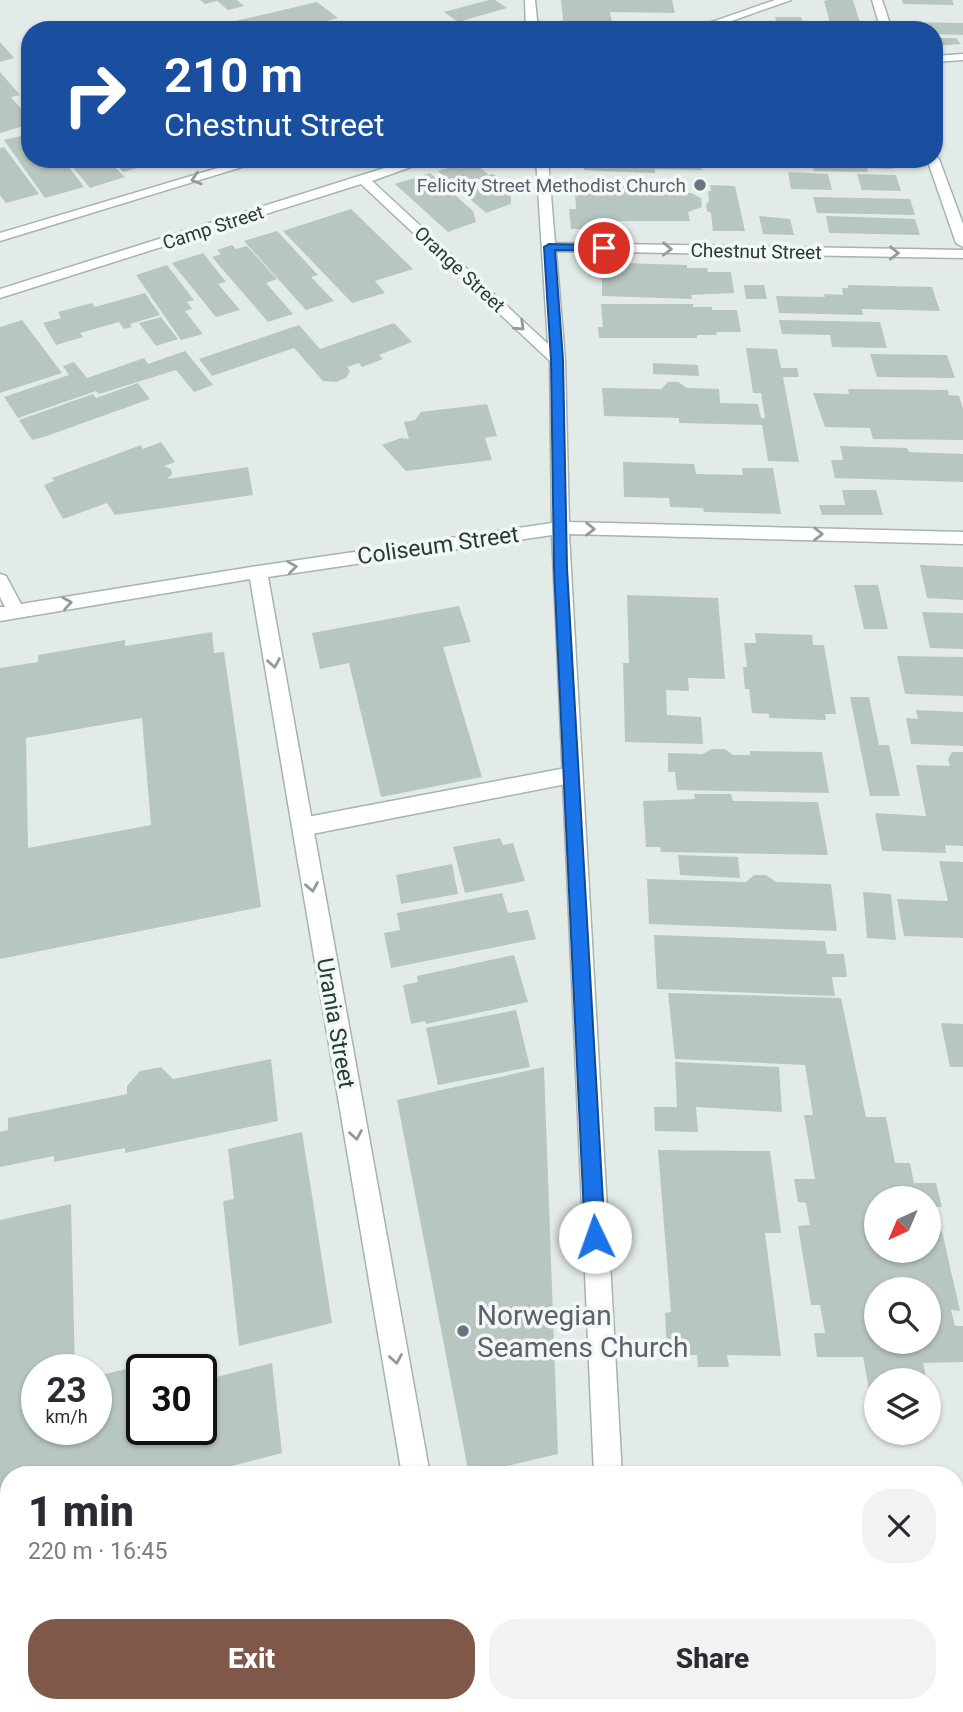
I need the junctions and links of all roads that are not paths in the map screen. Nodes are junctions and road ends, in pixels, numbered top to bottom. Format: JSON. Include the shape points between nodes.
{"nodes":[{"id":1,"x":530,"y":0,"type":"edge"},
{"id":2,"x":786,"y":0,"type":"edge"},
{"id":3,"x":877,"y":0,"type":"edge"},
{"id":4,"x":531,"y":21,"type":"edge"},
{"id":5,"x":722,"y":21,"type":"edge"},
{"id":6,"x":884,"y":21,"type":"edge"},
{"id":7,"x":963,"y":57,"type":"edge"},
{"id":8,"x":943,"y":58,"type":"edge"},
{"id":9,"x":232,"y":168,"type":"edge"},
{"id":10,"x":398,"y":168,"type":"edge"},
{"id":11,"x":543,"y":168,"type":"edge"},
{"id":12,"x":936,"y":168,"type":"edge"},
{"id":13,"x":363,"y":179,"type":"junction"},
{"id":14,"x":0,"y":237,"type":"edge"},
{"id":15,"x":963,"y":243,"type":"edge"},
{"id":16,"x":549,"y":247,"type":"junction"},
{"id":17,"x":963,"y":254,"type":"edge"},
{"id":18,"x":0,"y":294,"type":"edge"},
{"id":19,"x":557,"y":360,"type":"junction"},
{"id":20,"x":559,"y":528,"type":"junction"},
{"id":21,"x":963,"y":538,"type":"edge"},
{"id":22,"x":258,"y":572,"type":"junction"},
{"id":23,"x":0,"y":580,"type":"edge"},
{"id":24,"x":8,"y":613,"type":"edge"},
{"id":25,"x":571,"y":775,"type":"junction"},
{"id":26,"x":302,"y":827,"type":"junction"},
{"id":27,"x":414,"y":1466,"type":"edge"},
{"id":28,"x":608,"y":1466,"type":"edge"}],
"edges":[{"from":1,"to":4,"type":"street"},
{"from":2,"to":5,"type":"street"},
{"from":3,"to":6,"type":"street"},
{"from":7,"to":8,"type":"street"},
{"from":9,"to":14,"type":"street","one_way":true},
{"from":10,"to":13,"type":"street","name":"Camp Street"},
{"from":11,"to":16,"type":"street"},
{"from":12,"to":15,"type":"street"},
{"from":13,"to":18,"type":"street","name":"Camp Street"},
{"from":13,"to":19,"type":"street","name":"Orange Street","one_way":true},
{"from":16,"to":17,"type":"street","name":"Chestnut Street","one_way":true},
{"from":16,"to":19,"type":"street"},
{"from":19,"to":20,"type":"street"},
{"from":20,"to":21,"type":"street","name":"Coliseum Street","one_way":true},
{"from":22,"to":20,"type":"street","name":"Coliseum Street","one_way":true},
{"from":20,"to":25,"type":"street"},
{"from":24,"to":22,"type":"street","name":"Coliseum Street","one_way":true},
{"from":22,"to":26,"type":"street","name":"Urania Street","one_way":true},
{"from":23,"to":24,"type":"street"},
{"from":25,"to":26,"type":"street"},
{"from":25,"to":28,"type":"street"},
{"from":26,"to":27,"type":"street","name":"Urania Street","one_way":true}]}
